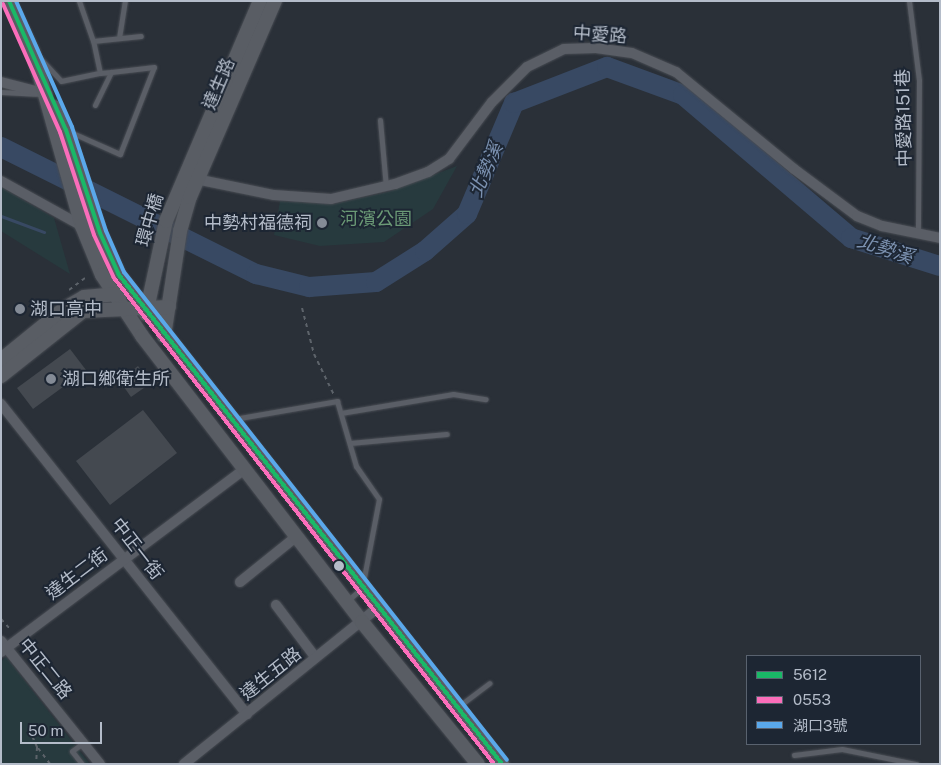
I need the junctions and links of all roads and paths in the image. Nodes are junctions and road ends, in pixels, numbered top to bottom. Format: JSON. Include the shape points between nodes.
{"nodes":[{"id":1,"x":9,"y":1,"type":"edge"},
{"id":2,"x":79,"y":1,"type":"edge"},
{"id":3,"x":125,"y":1,"type":"edge"},
{"id":4,"x":260,"y":1,"type":"edge"},
{"id":5,"x":275,"y":1,"type":"edge"},
{"id":6,"x":909,"y":1,"type":"edge"},
{"id":7,"x":142,"y":36,"type":"dead end"},
{"id":8,"x":119,"y":38,"type":"junction"},
{"id":9,"x":93,"y":41,"type":"junction"},
{"id":10,"x":33,"y":52,"type":"junction"},
{"id":11,"x":110,"y":72,"type":"junction"},
{"id":12,"x":100,"y":73,"type":"junction"},
{"id":13,"x":1,"y":82,"type":"edge"},
{"id":14,"x":1,"y":92,"type":"edge"},
{"id":15,"x":47,"y":94,"type":"junction"},
{"id":16,"x":95,"y":105,"type":"dead end"},
{"id":17,"x":380,"y":120,"type":"dead end"},
{"id":18,"x":66,"y":130,"type":"junction"},
{"id":19,"x":184,"y":175,"type":"junction"},
{"id":20,"x":1,"y":181,"type":"edge"},
{"id":21,"x":198,"y":181,"type":"junction"},
{"id":22,"x":386,"y":187,"type":"junction"},
{"id":23,"x":82,"y":226,"type":"junction"},
{"id":24,"x":918,"y":235,"type":"junction"},
{"id":25,"x":940,"y":238,"type":"edge"},
{"id":26,"x":152,"y":292,"type":"junction"},
{"id":27,"x":135,"y":294,"type":"junction"},
{"id":28,"x":114,"y":295,"type":"junction"},
{"id":29,"x":169,"y":307,"type":"junction"},
{"id":30,"x":147,"y":308,"type":"junction"},
{"id":31,"x":302,"y":308,"type":"dead end"},
{"id":32,"x":123,"y":309,"type":"junction"},
{"id":33,"x":142,"y":336,"type":"junction"},
{"id":34,"x":164,"y":336,"type":"junction"},
{"id":35,"x":1,"y":360,"type":"edge"},
{"id":36,"x":1,"y":376,"type":"edge"},
{"id":37,"x":486,"y":399,"type":"dead end"},
{"id":38,"x":338,"y":401,"type":"junction"},
{"id":39,"x":1,"y":404,"type":"edge"},
{"id":40,"x":341,"y":412,"type":"junction"},
{"id":41,"x":232,"y":420,"type":"junction"},
{"id":42,"x":447,"y":434,"type":"dead end"},
{"id":43,"x":350,"y":443,"type":"junction"},
{"id":44,"x":246,"y":468,"type":"junction"},
{"id":45,"x":297,"y":536,"type":"junction"},
{"id":46,"x":124,"y":558,"type":"junction"},
{"id":47,"x":240,"y":582,"type":"dead end"},
{"id":48,"x":362,"y":588,"type":"junction"},
{"id":49,"x":346,"y":602,"type":"junction"},
{"id":50,"x":276,"y":605,"type":"dead end"},
{"id":51,"x":377,"y":608,"type":"junction"},
{"id":52,"x":1,"y":619,"type":"edge"},
{"id":53,"x":362,"y":622,"type":"junction"},
{"id":54,"x":10,"y":629,"type":"dead end"},
{"id":55,"x":3,"y":647,"type":"edge"},
{"id":56,"x":316,"y":658,"type":"junction"},
{"id":57,"x":489,"y":683,"type":"dead end"},
{"id":58,"x":457,"y":708,"type":"junction"},
{"id":59,"x":247,"y":714,"type":"junction"},
{"id":60,"x":29,"y":729,"type":"dead end"},
{"id":61,"x":83,"y":743,"type":"junction"},
{"id":62,"x":37,"y":747,"type":"junction"},
{"id":63,"x":794,"y":755,"type":"dead end"},
{"id":64,"x":36,"y":764,"type":"edge"},
{"id":65,"x":50,"y":764,"type":"edge"},
{"id":66,"x":82,"y":764,"type":"edge"},
{"id":67,"x":100,"y":764,"type":"edge"},
{"id":68,"x":184,"y":764,"type":"edge"},
{"id":69,"x":478,"y":764,"type":"edge"},
{"id":70,"x":502,"y":764,"type":"edge"},
{"id":71,"x":916,"y":764,"type":"edge"}],
"edges":[{"from":1,"to":10,"type":"main road"},
{"from":2,"to":9,"type":"lane"},
{"from":3,"to":8,"type":"lane"},
{"from":4,"to":19,"type":"main road","name":"達生路"},
{"from":5,"to":21,"type":"main road","name":"達生路"},
{"from":6,"to":24,"type":"lane","name":"中愛路151巷","via":[[919,80]]},
{"from":7,"to":8,"type":"lane"},
{"from":8,"to":9,"type":"lane"},
{"from":9,"to":12,"type":"lane"},
{"from":10,"to":12,"type":"lane","via":[[60,81]]},
{"from":10,"to":15,"type":"main road"},
{"from":11,"to":12,"type":"lane"},
{"from":11,"to":16,"type":"lane"},
{"from":11,"to":18,"type":"lane","via":[[154,67],[120,154]]},
{"from":13,"to":15,"type":"street"},
{"from":14,"to":15,"type":"lane"},
{"from":15,"to":18,"type":"main road"},
{"from":15,"to":23,"type":"main road"},
{"from":17,"to":22,"type":"lane"},
{"from":18,"to":27,"type":"main road","via":[[100,233],[119,275]]},
{"from":19,"to":21,"type":"street","name":"中愛路"},
{"from":19,"to":26,"type":"main road","name":"環中橋","via":[[166,222]]},
{"from":20,"to":23,"type":"street"},
{"from":21,"to":22,"type":"street","name":"中愛路","via":[[274,194],[331,199]]},
{"from":21,"to":29,"type":"main road","name":"環中橋","via":[[180,231]]},
{"from":22,"to":24,"type":"street","name":"中愛路","via":[[428,172],[449,159],[492,102],[532,64],[564,48],[596,48],[632,53],[676,72],[857,216]]},
{"from":23,"to":28,"type":"main road"},
{"from":24,"to":25,"type":"street","name":"中愛路"},
{"from":26,"to":27,"type":"main road"},
{"from":26,"to":30,"type":"main road"},
{"from":27,"to":28,"type":"main road"},
{"from":27,"to":30,"type":"main road"},
{"from":28,"to":32,"type":"main road"},
{"from":28,"to":35,"type":"main road","via":[[84,297],[65,308]]},
{"from":29,"to":30,"type":"main road"},
{"from":29,"to":34,"type":"main road"},
{"from":30,"to":32,"type":"main road"},
{"from":30,"to":33,"type":"main road"},
{"from":30,"to":34,"type":"main road"},
{"from":31,"to":38,"type":"path","via":[[314,354]]},
{"from":32,"to":33,"type":"main road"},
{"from":32,"to":36,"type":"main road","via":[[83,311]]},
{"from":33,"to":44,"type":"main road"},
{"from":34,"to":41,"type":"main road"},
{"from":37,"to":40,"type":"lane","via":[[452,394]]},
{"from":38,"to":40,"type":"lane"},
{"from":38,"to":41,"type":"lane"},
{"from":39,"to":46,"type":"street","name":"中正一街"},
{"from":40,"to":43,"type":"lane"},
{"from":41,"to":48,"type":"main road"},
{"from":42,"to":43,"type":"lane"},
{"from":43,"to":48,"type":"lane","via":[[356,466],[379,499]]},
{"from":44,"to":45,"type":"main road"},
{"from":44,"to":46,"type":"street","name":"達生二街"},
{"from":45,"to":47,"type":"street"},
{"from":45,"to":49,"type":"main road"},
{"from":46,"to":55,"type":"street","name":"達生二街"},
{"from":46,"to":59,"type":"street","name":"中正一街"},
{"from":48,"to":49,"type":"lane"},
{"from":48,"to":51,"type":"main road"},
{"from":49,"to":53,"type":"main road"},
{"from":50,"to":56,"type":"street"},
{"from":51,"to":53,"type":"street","name":"達生五路"},
{"from":51,"to":58,"type":"main road"},
{"from":52,"to":54,"type":"path"},
{"from":53,"to":56,"type":"street","name":"達生五路"},
{"from":53,"to":69,"type":"main road"},
{"from":55,"to":61,"type":"street","name":"中正二路"},
{"from":56,"to":59,"type":"street","name":"達生五路"},
{"from":57,"to":58,"type":"lane"},
{"from":58,"to":70,"type":"main road"},
{"from":59,"to":68,"type":"street","name":"達生五路"},
{"from":60,"to":62,"type":"path"},
{"from":61,"to":66,"type":"lane","via":[[72,751]]},
{"from":61,"to":67,"type":"street","name":"中正二路"},
{"from":62,"to":64,"type":"path"},
{"from":62,"to":65,"type":"path"},
{"from":63,"to":71,"type":"lane","via":[[842,750]]}]}
